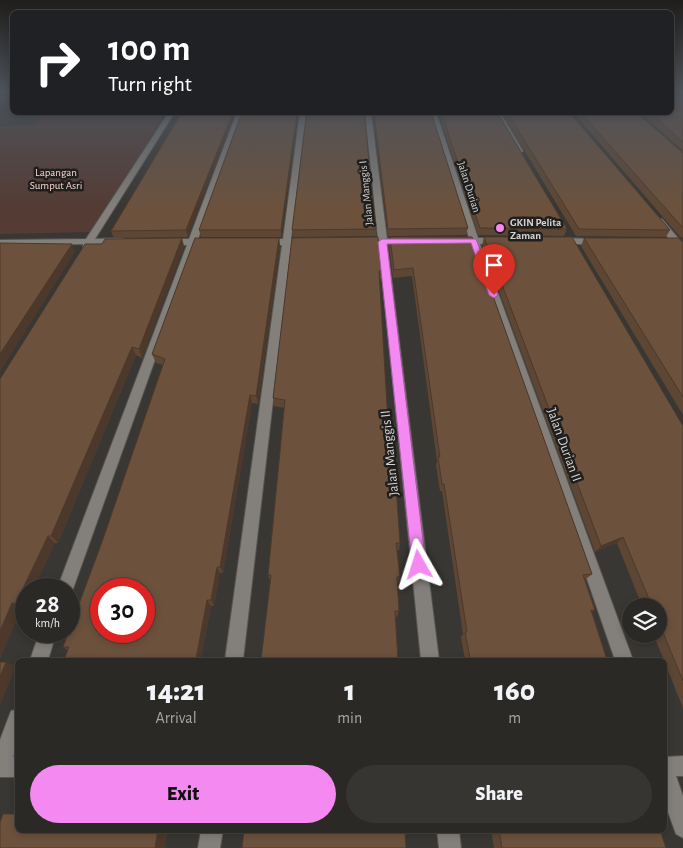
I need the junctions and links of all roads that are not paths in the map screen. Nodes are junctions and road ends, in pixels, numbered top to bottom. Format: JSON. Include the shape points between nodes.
{"nodes":[{"id":1,"x":160,"y":131,"type":"edge"},
{"id":2,"x":233,"y":131,"type":"edge"},
{"id":3,"x":301,"y":131,"type":"edge"},
{"id":4,"x":370,"y":131,"type":"edge"},
{"id":5,"x":439,"y":131,"type":"edge"},
{"id":6,"x":508,"y":131,"type":"edge"},
{"id":7,"x":523,"y":156,"type":"edge"},
{"id":8,"x":652,"y":214,"type":"edge"},
{"id":9,"x":474,"y":240,"type":"junction"},
{"id":10,"x":89,"y":241,"type":"junction"},
{"id":11,"x":419,"y":241,"type":"edge"},
{"id":12,"x":446,"y":241,"type":"edge"},
{"id":13,"x":504,"y":241,"type":"edge"},
{"id":14,"x":544,"y":241,"type":"edge"},
{"id":15,"x":0,"y":242,"type":"edge"},
{"id":16,"x":127,"y":242,"type":"edge"},
{"id":17,"x":155,"y":242,"type":"edge"},
{"id":18,"x":192,"y":242,"type":"junction"},
{"id":19,"x":221,"y":242,"type":"edge"},
{"id":20,"x":249,"y":242,"type":"edge"},
{"id":21,"x":286,"y":242,"type":"junction"},
{"id":22,"x":315,"y":242,"type":"edge"},
{"id":23,"x":354,"y":242,"type":"edge"},
{"id":24,"x":382,"y":242,"type":"junction"},
{"id":25,"x":611,"y":242,"type":"edge"},
{"id":26,"x":676,"y":242,"type":"edge"},
{"id":27,"x":683,"y":250,"type":"edge"},
{"id":28,"x":79,"y":257,"type":"edge"},
{"id":29,"x":69,"y":578,"type":"edge"},
{"id":30,"x":45,"y":643,"type":"edge"},
{"id":31,"x":40,"y":658,"type":"edge"},
{"id":32,"x":234,"y":658,"type":"edge"},
{"id":33,"x":430,"y":658,"type":"edge"},
{"id":34,"x":623,"y":658,"type":"edge"},
{"id":35,"x":15,"y":726,"type":"edge"},
{"id":36,"x":683,"y":766,"type":"edge"},
{"id":37,"x":0,"y":767,"type":"edge"},
{"id":38,"x":15,"y":767,"type":"edge"},
{"id":39,"x":667,"y":767,"type":"edge"},
{"id":40,"x":667,"y":779,"type":"edge"},
{"id":41,"x":683,"y":827,"type":"edge"},
{"id":42,"x":212,"y":833,"type":"edge"},
{"id":43,"x":448,"y":833,"type":"edge"},
{"id":44,"x":209,"y":848,"type":"edge"},
{"id":45,"x":450,"y":848,"type":"edge"}],
"edges":[{"from":1,"to":10,"type":"street"},
{"from":2,"to":18,"type":"street"},
{"from":3,"to":21,"type":"street"},
{"from":4,"to":24,"type":"street","name":"Jalan Manggis I"},
{"from":5,"to":9,"type":"street","name":"Jalan Durian"},
{"from":6,"to":7,"type":"street"},
{"from":8,"to":26,"type":"street"},
{"from":9,"to":12,"type":"street"},
{"from":9,"to":13,"type":"street"},
{"from":9,"to":34,"type":"street","name":"Jalan Durian II"},
{"from":10,"to":15,"type":"street"},
{"from":10,"to":16,"type":"street"},
{"from":10,"to":28,"type":"street"},
{"from":11,"to":24,"type":"street"},
{"from":14,"to":25,"type":"street"},
{"from":17,"to":18,"type":"street"},
{"from":18,"to":19,"type":"street"},
{"from":18,"to":29,"type":"street"},
{"from":20,"to":21,"type":"street"},
{"from":21,"to":22,"type":"street"},
{"from":21,"to":32,"type":"street"},
{"from":23,"to":24,"type":"street"},
{"from":24,"to":33,"type":"street","name":"Jalan Manggis II"},
{"from":26,"to":27,"type":"street"},
{"from":30,"to":31,"type":"street"},
{"from":35,"to":37,"type":"street"},
{"from":36,"to":39,"type":"street"},
{"from":37,"to":38,"type":"street"},
{"from":40,"to":41,"type":"street"},
{"from":42,"to":44,"type":"street"},
{"from":43,"to":45,"type":"street"}]}
